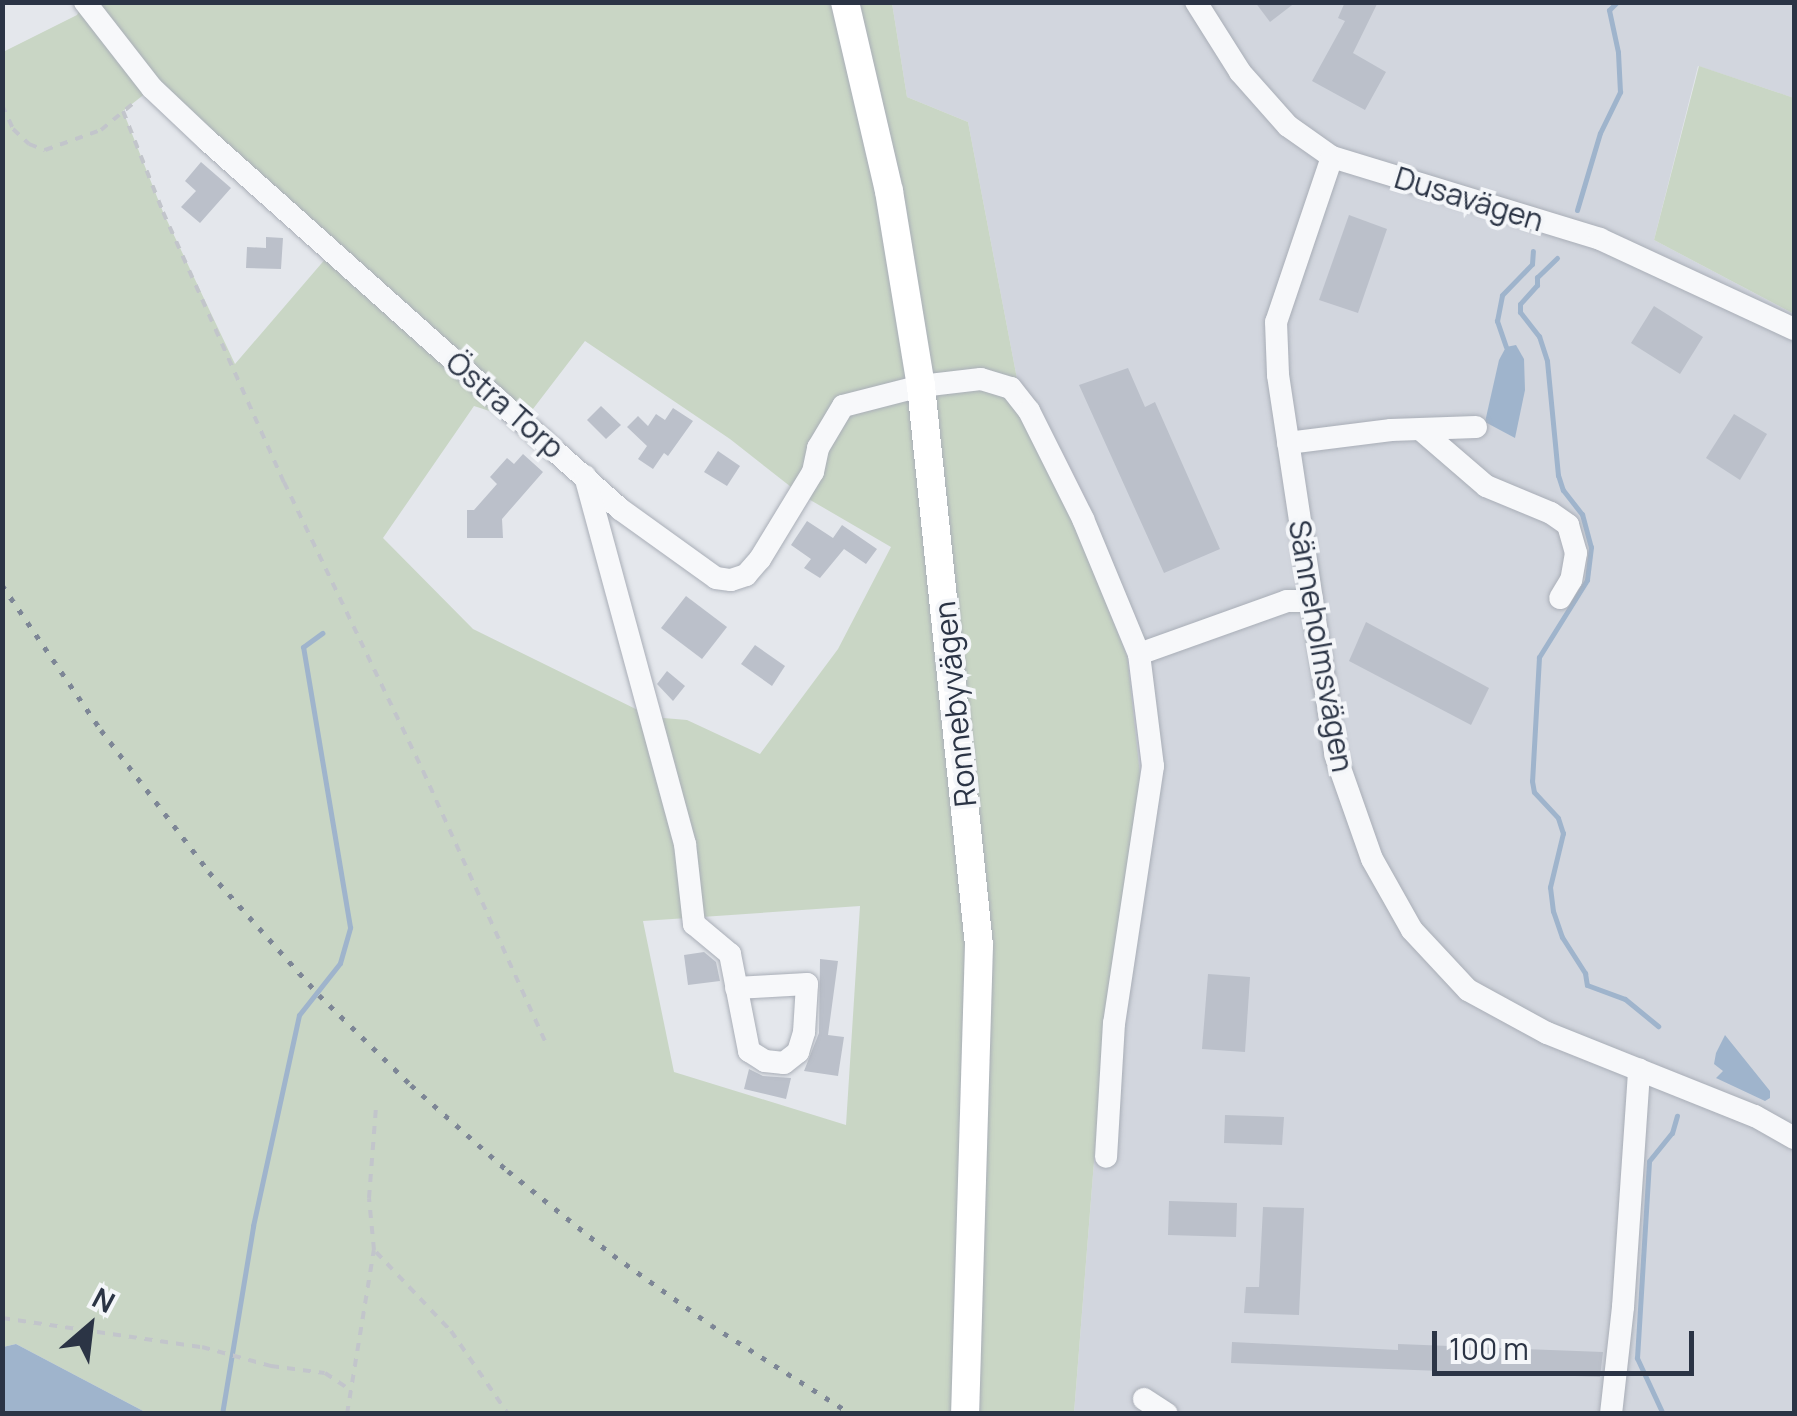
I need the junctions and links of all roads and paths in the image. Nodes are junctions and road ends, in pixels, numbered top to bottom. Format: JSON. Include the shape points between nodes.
{"nodes":[{"id":1,"x":85,"y":2,"type":"edge"},
{"id":2,"x":846,"y":2,"type":"edge"},
{"id":3,"x":1196,"y":2,"type":"edge"},
{"id":4,"x":152,"y":88,"type":"junction"},
{"id":5,"x":2,"y":105,"type":"edge"},
{"id":6,"x":123,"y":111,"type":"junction"},
{"id":7,"x":1332,"y":157,"type":"junction"},
{"id":8,"x":1794,"y":329,"type":"edge"},
{"id":9,"x":922,"y":386,"type":"junction"},
{"id":10,"x":1476,"y":427,"type":"dead end"},
{"id":11,"x":1421,"y":430,"type":"junction"},
{"id":12,"x":1288,"y":443,"type":"junction"},
{"id":13,"x":585,"y":476,"type":"junction"},
{"id":14,"x":1560,"y":598,"type":"dead end"},
{"id":15,"x":1310,"y":601,"type":"junction"},
{"id":16,"x":1139,"y":654,"type":"junction"},
{"id":17,"x":736,"y":988,"type":"dead end"},
{"id":18,"x":545,"y":1041,"type":"dead end"},
{"id":19,"x":1639,"y":1070,"type":"junction"},
{"id":20,"x":376,"y":1108,"type":"dead end"},
{"id":21,"x":1794,"y":1138,"type":"edge"},
{"id":22,"x":1106,"y":1157,"type":"dead end"},
{"id":23,"x":374,"y":1250,"type":"junction"},
{"id":24,"x":2,"y":1318,"type":"edge"},
{"id":25,"x":349,"y":1389,"type":"junction"},
{"id":26,"x":1144,"y":1399,"type":"dead end"},
{"id":27,"x":1615,"y":1410,"type":"edge"},
{"id":28,"x":347,"y":1414,"type":"edge"},
{"id":29,"x":508,"y":1414,"type":"edge"},
{"id":30,"x":965,"y":1414,"type":"edge"},
{"id":31,"x":1167,"y":1414,"type":"edge"}],
"edges":[{"from":1,"to":4,"type":"street","name":"Östra Torp"},
{"from":2,"to":9,"type":"main road","name":"Ronnebyvägen"},
{"from":3,"to":7,"type":"street","name":"Dusavägen","via":[[1240,72],[1288,126]]},
{"from":4,"to":6,"type":"path"},
{"from":4,"to":13,"type":"street","name":"Östra Torp"},
{"from":5,"to":6,"type":"path","via":[[12,130],[45,150],[79,141]]},
{"from":6,"to":18,"type":"path","via":[[284,482]]},
{"from":7,"to":8,"type":"street","name":"Dusavägen","via":[[1600,239]]},
{"from":7,"to":12,"type":"street","name":"Sänneholmsvägen","via":[[1276,322]]},
{"from":9,"to":13,"type":"street","name":"Östra Torp","via":[[843,406],[818,448],[814,472],[760,559],[731,580],[716,578]]},
{"from":9,"to":16,"type":"street","via":[[981,379],[1010,388],[1083,519]]},
{"from":9,"to":30,"type":"main road","name":"Ronnebyvägen","via":[[980,945]]},
{"from":10,"to":11,"type":"street"},
{"from":11,"to":12,"type":"street"},
{"from":11,"to":14,"type":"street","via":[[1486,486],[1568,525],[1576,552]]},
{"from":12,"to":15,"type":"street","name":"Sänneholmsvägen"},
{"from":13,"to":17,"type":"street","via":[[686,844],[694,924],[730,954]]},
{"from":15,"to":16,"type":"street","via":[[1287,601]]},
{"from":15,"to":19,"type":"street","name":"Sänneholmsvägen","via":[[1335,754],[1372,859],[1412,930],[1468,990],[1547,1033]]},
{"from":16,"to":22,"type":"street","via":[[1153,766],[1114,1023]]},
{"from":19,"to":21,"type":"street","name":"Sänneholmsvägen"},
{"from":19,"to":27,"type":"street"},
{"from":20,"to":23,"type":"path","via":[[369,1198]]},
{"from":23,"to":25,"type":"path"},
{"from":23,"to":29,"type":"path","via":[[452,1331]]},
{"from":24,"to":25,"type":"path","via":[[325,1373]]},
{"from":25,"to":28,"type":"path"},
{"from":26,"to":31,"type":"street"}]}
